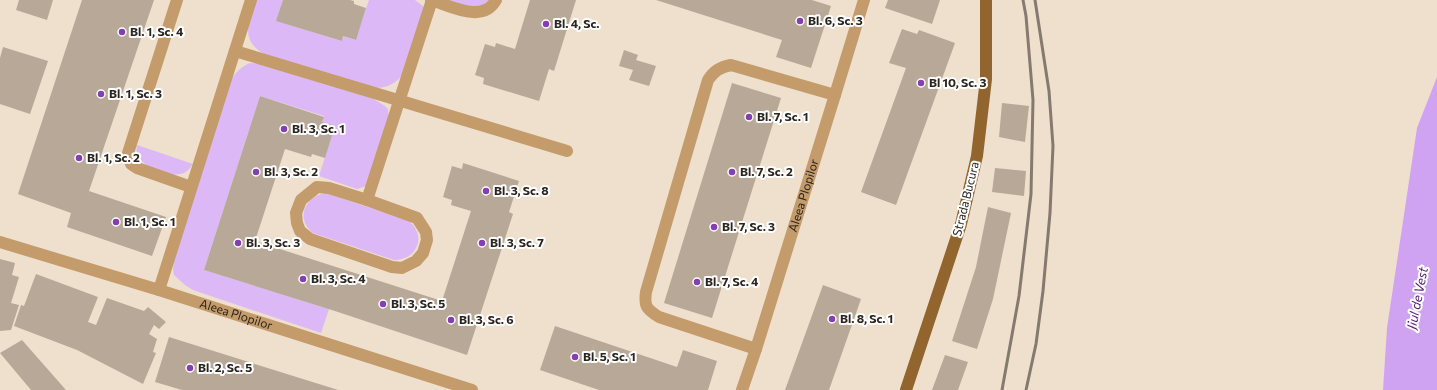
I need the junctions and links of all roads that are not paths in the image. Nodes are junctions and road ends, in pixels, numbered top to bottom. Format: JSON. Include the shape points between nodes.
{"nodes":[{"id":1,"x":177,"y":0,"type":"edge"},
{"id":2,"x":432,"y":0,"type":"edge"},
{"id":3,"x":496,"y":0,"type":"edge"},
{"id":4,"x":864,"y":0,"type":"edge"},
{"id":5,"x":986,"y":0,"type":"edge"},
{"id":6,"x":249,"y":1,"type":"edge"},
{"id":7,"x":235,"y":51,"type":"junction"},
{"id":8,"x":836,"y":95,"type":"junction"},
{"id":9,"x":400,"y":100,"type":"junction"},
{"id":10,"x":567,"y":151,"type":"dead end"},
{"id":11,"x":191,"y":187,"type":"junction"},
{"id":12,"x":368,"y":200,"type":"junction"},
{"id":13,"x":0,"y":242,"type":"edge"},
{"id":14,"x":159,"y":290,"type":"junction"},
{"id":15,"x":756,"y":349,"type":"junction"},
{"id":16,"x":472,"y":390,"type":"edge"},
{"id":17,"x":742,"y":390,"type":"edge"},
{"id":18,"x":906,"y":390,"type":"edge"}],
"edges":[{"from":1,"to":11,"type":"street","via":[[128,153],[131,164],[137,168]]},
{"from":2,"to":3,"type":"street","via":[[471,12],[482,12],[492,7]]},
{"from":2,"to":9,"type":"street"},
{"from":4,"to":8,"type":"street","name":"Aleea Plopilor"},
{"from":5,"to":18,"type":"main road","name":"Strada Bucura","via":[[986,79],[977,156],[961,224]]},
{"from":6,"to":7,"type":"street"},
{"from":7,"to":9,"type":"street"},
{"from":7,"to":11,"type":"street"},
{"from":8,"to":15,"type":"street","name":"Aleea Plopilor"},
{"from":8,"to":15,"type":"street","via":[[731,65],[713,72],[708,80],[645,302],[650,312],[659,317]]},
{"from":9,"to":10,"type":"street"},
{"from":9,"to":12,"type":"street"},
{"from":11,"to":14,"type":"street"},
{"from":12,"to":12,"type":"street","via":[[417,218],[426,232],[427,240],[423,253],[416,261],[402,268],[392,267],[310,239],[300,231],[296,214],[302,200],[317,187]]},
{"from":13,"to":14,"type":"street","name":"Aleea Plopilor"},
{"from":14,"to":16,"type":"street","name":"Aleea Plopilor"},
{"from":15,"to":17,"type":"street","name":"Aleea Plopilor"}]}
